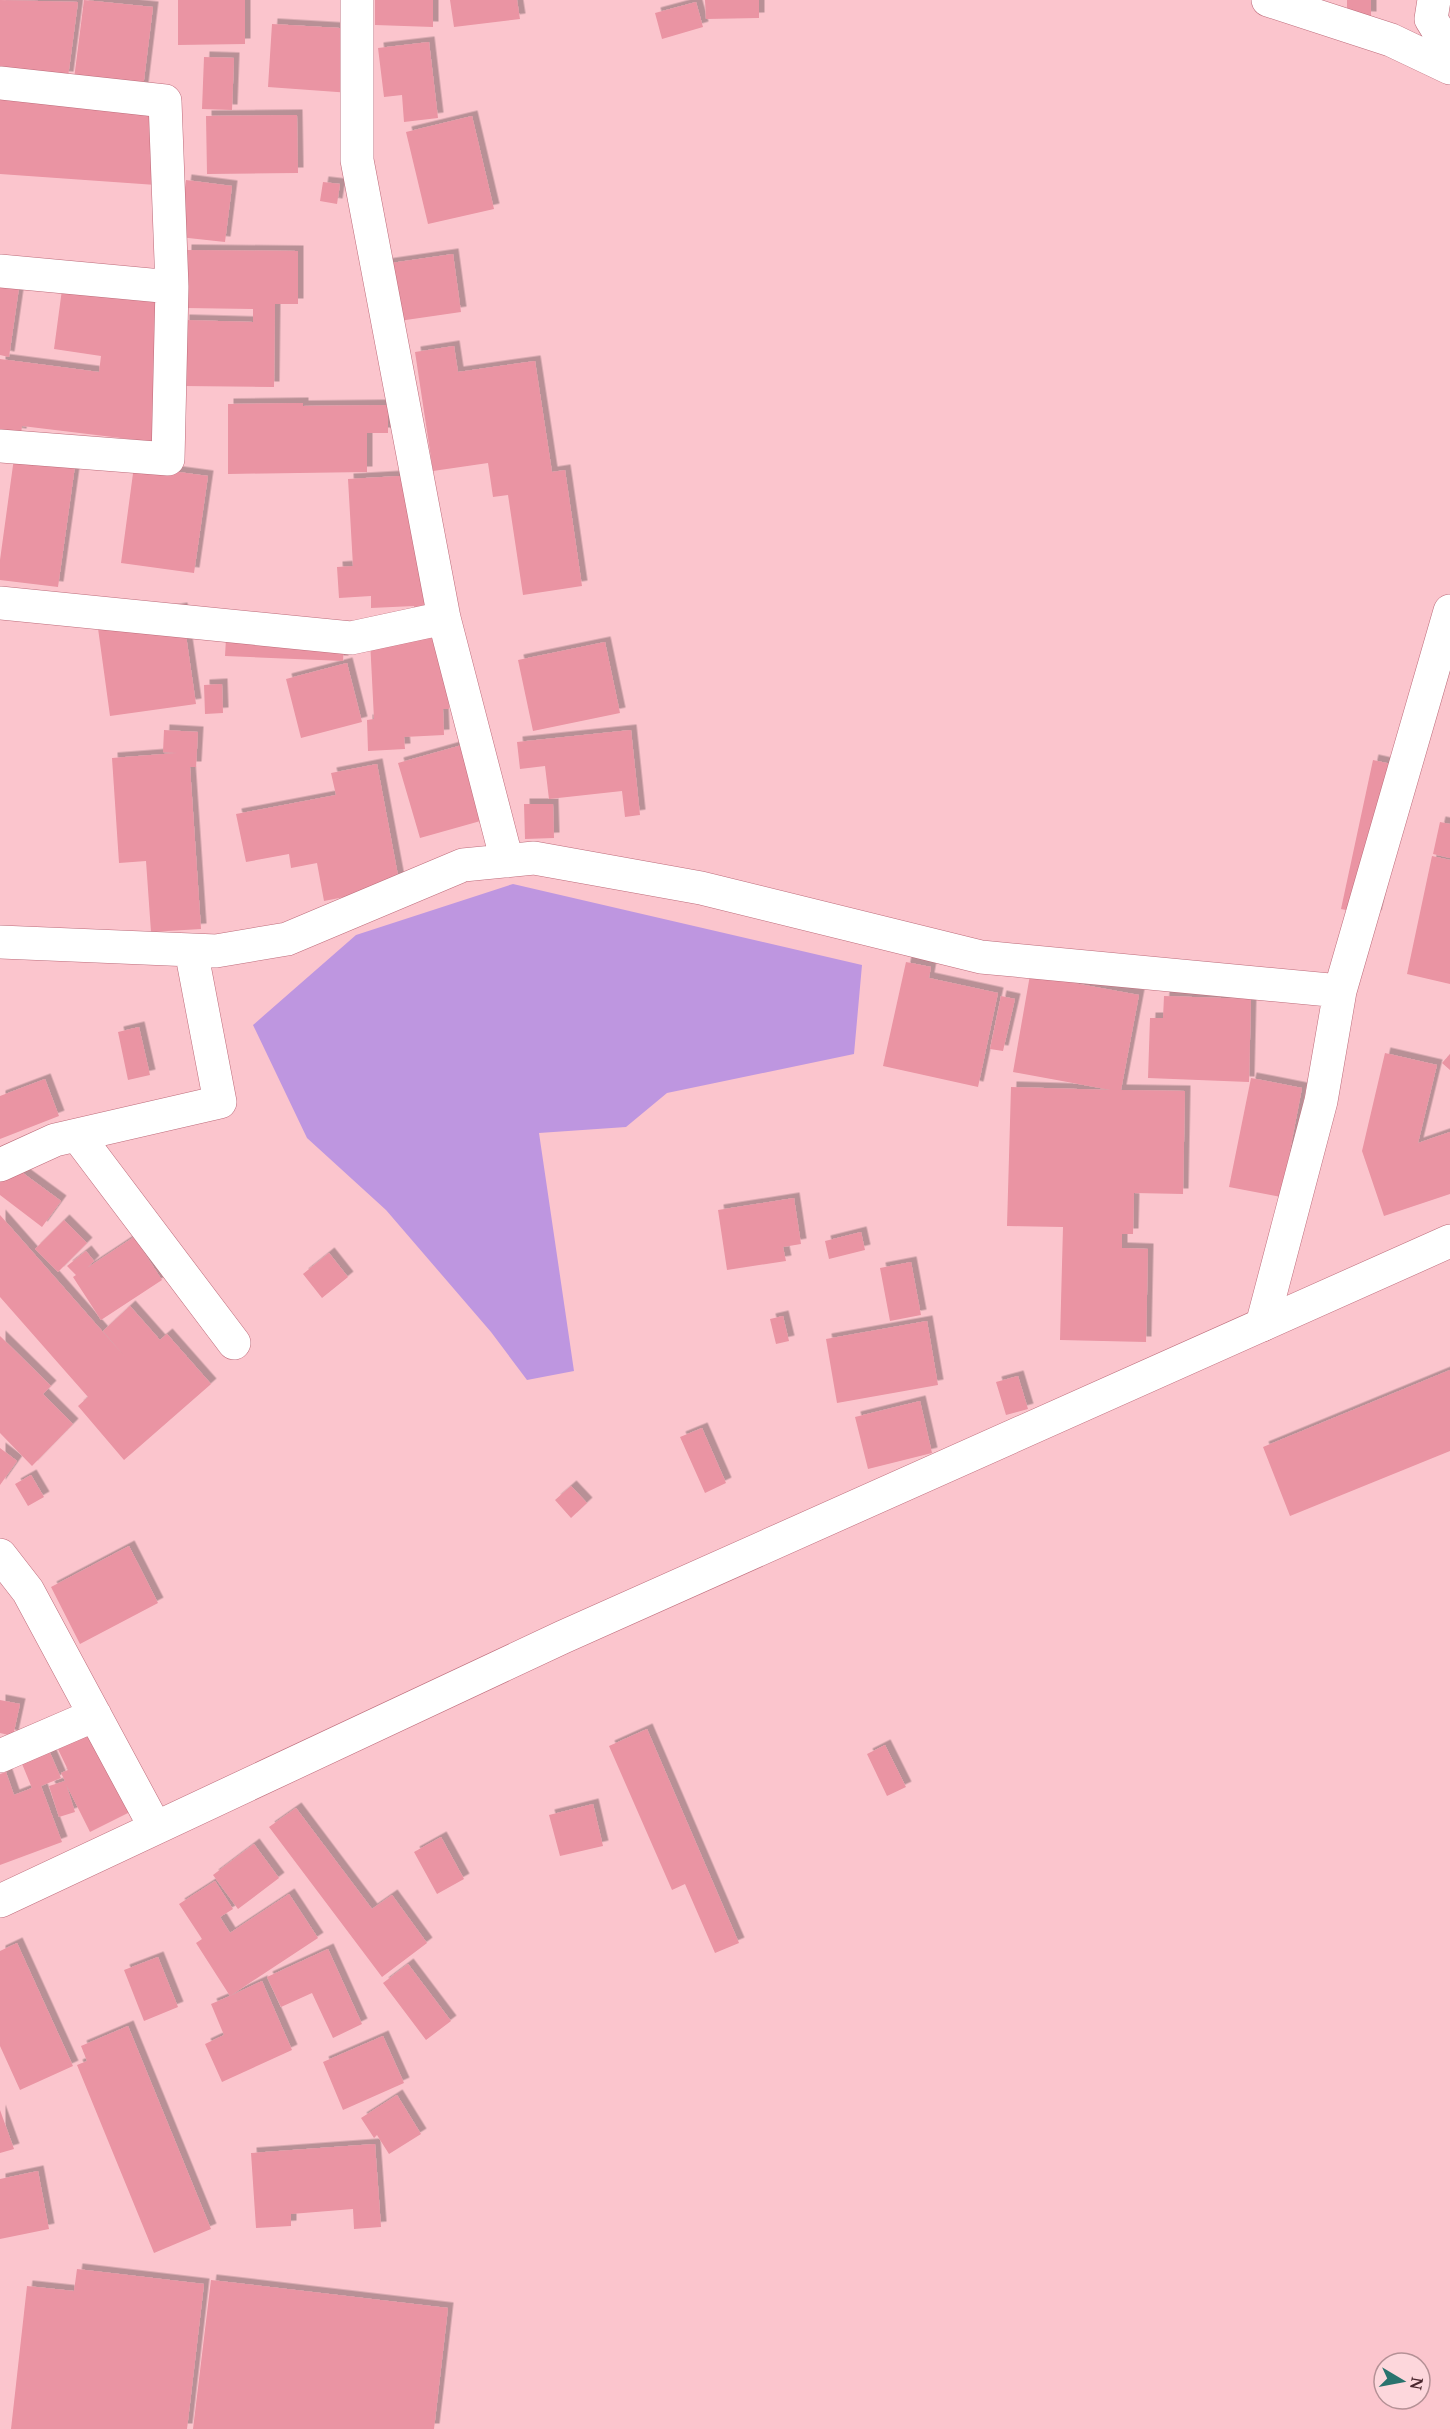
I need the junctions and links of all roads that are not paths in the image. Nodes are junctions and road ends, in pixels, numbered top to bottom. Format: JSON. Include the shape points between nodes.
{"nodes":[{"id":1,"x":357,"y":0,"type":"edge"},
{"id":2,"x":1268,"y":0,"type":"edge"},
{"id":3,"x":1434,"y":0,"type":"edge"},
{"id":4,"x":1450,"y":50,"type":"edge"},
{"id":5,"x":1450,"y":68,"type":"edge"},
{"id":6,"x":0,"y":83,"type":"edge"},
{"id":7,"x":0,"y":271,"type":"edge"},
{"id":8,"x":172,"y":287,"type":"junction"},
{"id":9,"x":0,"y":446,"type":"edge"},
{"id":10,"x":0,"y":603,"type":"edge"},
{"id":11,"x":1450,"y":611,"type":"edge"},
{"id":12,"x":444,"y":618,"type":"junction"},
{"id":13,"x":507,"y":861,"type":"junction"},
{"id":14,"x":0,"y":942,"type":"edge"},
{"id":15,"x":191,"y":950,"type":"junction"},
{"id":16,"x":1340,"y":990,"type":"junction"},
{"id":17,"x":77,"y":1135,"type":"junction"},
{"id":18,"x":0,"y":1165,"type":"edge"},
{"id":19,"x":1443,"y":1249,"type":"edge"},
{"id":20,"x":1262,"y":1324,"type":"junction"},
{"id":21,"x":234,"y":1343,"type":"dead end"},
{"id":22,"x":0,"y":1555,"type":"edge"},
{"id":23,"x":14,"y":1588,"type":"edge"},
{"id":24,"x":95,"y":1715,"type":"junction"},
{"id":25,"x":0,"y":1756,"type":"edge"},
{"id":26,"x":155,"y":1827,"type":"junction"},
{"id":27,"x":0,"y":1901,"type":"edge"}],
"edges":[{"from":1,"to":12,"type":"street","via":[[357,160]]},
{"from":2,"to":5,"type":"street","via":[[1391,40]]},
{"from":3,"to":4,"type":"street","via":[[1431,19]]},
{"from":6,"to":8,"type":"street","via":[[165,101]]},
{"from":7,"to":8,"type":"street"},
{"from":8,"to":9,"type":"street","via":[[168,459]]},
{"from":10,"to":12,"type":"street","via":[[351,638]]},
{"from":11,"to":16,"type":"street"},
{"from":12,"to":13,"type":"street"},
{"from":13,"to":15,"type":"street","via":[[463,866],[287,939],[216,951]]},
{"from":13,"to":16,"type":"street","via":[[534,858],[701,888],[981,957]]},
{"from":14,"to":15,"type":"street"},
{"from":15,"to":17,"type":"street","via":[[220,1102]]},
{"from":16,"to":20,"type":"street","via":[[1321,1101]]},
{"from":17,"to":18,"type":"street","via":[[55,1140]]},
{"from":17,"to":21,"type":"street"},
{"from":19,"to":20,"type":"street"},
{"from":20,"to":26,"type":"street","via":[[563,1637]]},
{"from":22,"to":23,"type":"street"},
{"from":23,"to":24,"type":"street"},
{"from":24,"to":25,"type":"street"},
{"from":24,"to":26,"type":"street"},
{"from":26,"to":27,"type":"street"}]}
